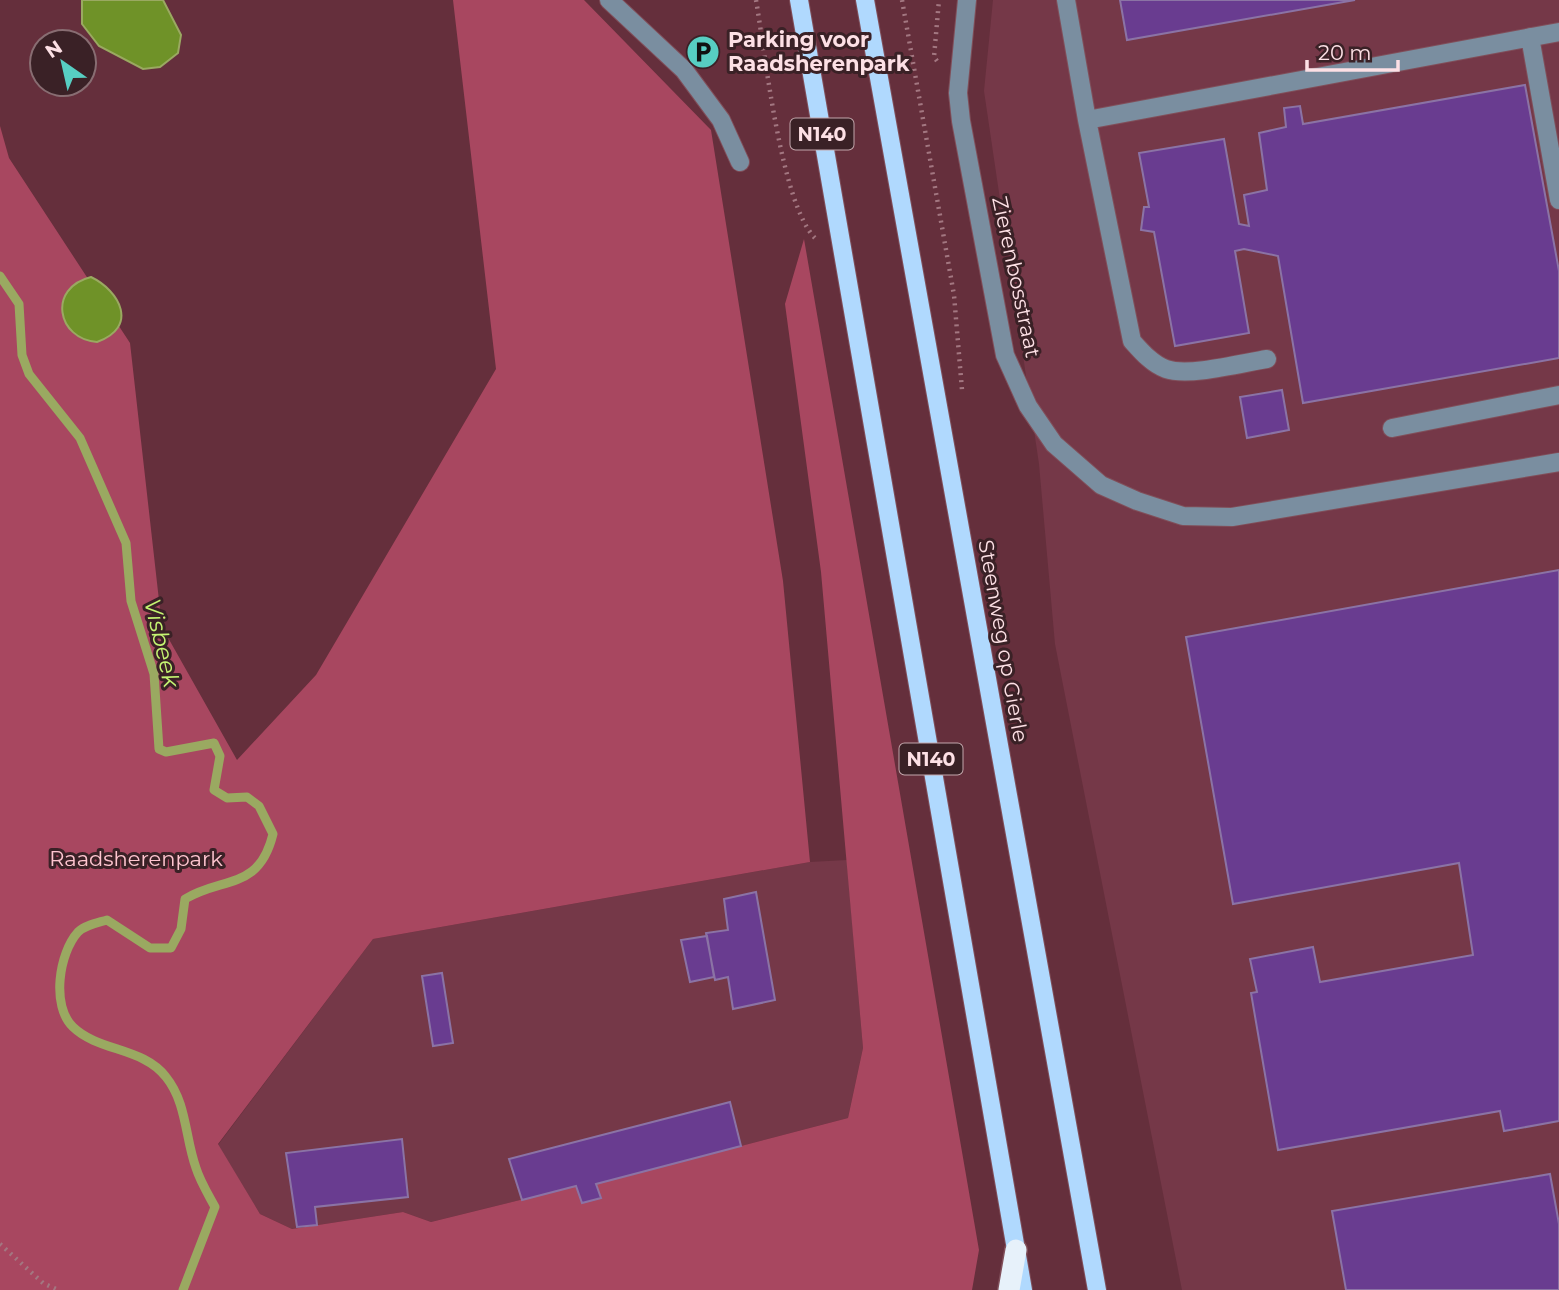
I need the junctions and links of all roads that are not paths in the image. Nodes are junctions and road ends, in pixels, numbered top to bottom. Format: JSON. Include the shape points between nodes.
{"nodes":[{"id":1,"x":609,"y":0,"type":"edge"},
{"id":2,"x":799,"y":0,"type":"edge"},
{"id":3,"x":865,"y":0,"type":"edge"},
{"id":4,"x":967,"y":0,"type":"edge"},
{"id":5,"x":1066,"y":0,"type":"edge"},
{"id":6,"x":1559,"y":32,"type":"edge"},
{"id":7,"x":1530,"y":37,"type":"junction"},
{"id":8,"x":1087,"y":120,"type":"junction"},
{"id":9,"x":740,"y":162,"type":"dead end"},
{"id":10,"x":1559,"y":200,"type":"edge"},
{"id":11,"x":1267,"y":359,"type":"dead end"},
{"id":12,"x":1559,"y":395,"type":"edge"},
{"id":13,"x":1392,"y":428,"type":"dead end"},
{"id":14,"x":1559,"y":462,"type":"edge"},
{"id":15,"x":1016,"y":1250,"type":"junction"},
{"id":16,"x":1009,"y":1290,"type":"edge"},
{"id":17,"x":1023,"y":1290,"type":"edge"},
{"id":18,"x":1097,"y":1290,"type":"edge"}],
"edges":[{"from":1,"to":9,"type":"street","via":[[684,70],[721,120]]},
{"from":2,"to":15,"type":"main road","number":"N140"},
{"from":3,"to":18,"type":"main road","name":"Steenweg op Gierle"},
{"from":4,"to":14,"type":"street","name":"Zierenbosstraat","via":[[958,93],[1005,355],[1028,405],[1054,444],[1101,485],[1183,516],[1232,517]]},
{"from":5,"to":8,"type":"street"},
{"from":6,"to":7,"type":"street"},
{"from":7,"to":8,"type":"street"},
{"from":7,"to":10,"type":"street"},
{"from":8,"to":11,"type":"street","via":[[1132,341],[1167,369]]},
{"from":12,"to":13,"type":"street"},
{"from":15,"to":16,"type":"highway"},
{"from":15,"to":17,"type":"main road","number":"N140"}]}
